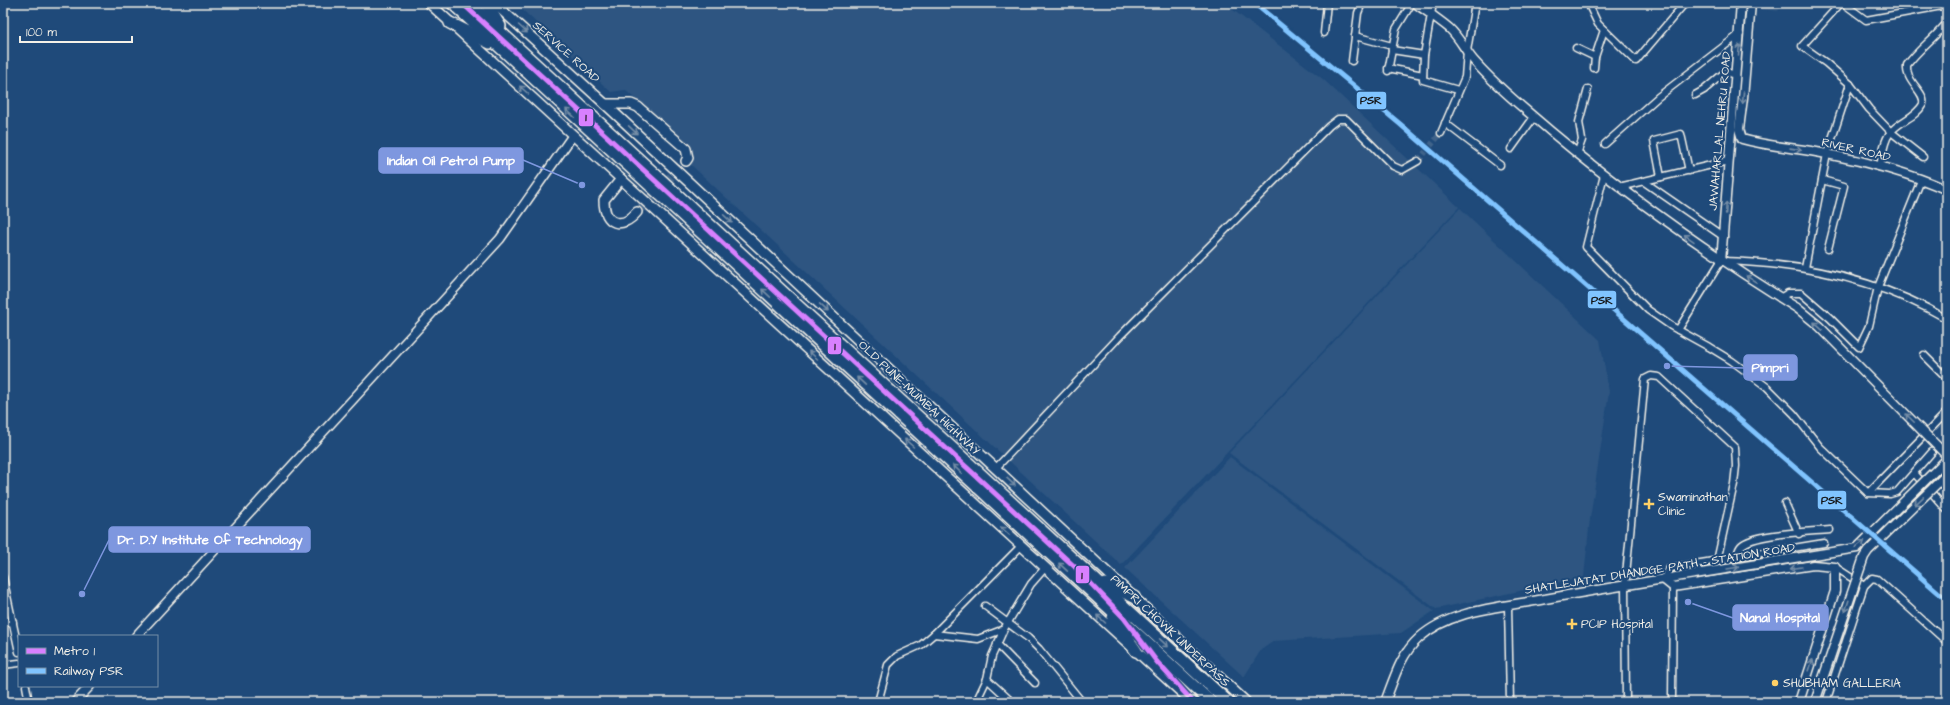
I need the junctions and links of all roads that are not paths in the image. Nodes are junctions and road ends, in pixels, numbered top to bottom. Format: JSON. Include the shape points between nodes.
{"nodes":[{"id":1,"x":429,"y":3,"type":"edge"},
{"id":2,"x":452,"y":3,"type":"edge"},
{"id":3,"x":469,"y":3,"type":"edge"},
{"id":4,"x":486,"y":3,"type":"edge"},
{"id":5,"x":494,"y":3,"type":"edge"},
{"id":6,"x":1327,"y":3,"type":"edge"},
{"id":7,"x":1362,"y":3,"type":"edge"},
{"id":8,"x":1413,"y":3,"type":"edge"},
{"id":9,"x":1433,"y":3,"type":"edge"},
{"id":10,"x":1475,"y":3,"type":"edge"},
{"id":11,"x":1588,"y":3,"type":"edge"},
{"id":12,"x":1685,"y":3,"type":"edge"},
{"id":13,"x":1741,"y":3,"type":"edge"},
{"id":14,"x":1751,"y":3,"type":"edge"},
{"id":15,"x":1842,"y":3,"type":"edge"},
{"id":16,"x":1947,"y":5,"type":"edge"},
{"id":17,"x":1430,"y":14,"type":"junction"},
{"id":18,"x":450,"y":23,"type":"junction"},
{"id":19,"x":1944,"y":26,"type":"dead end"},
{"id":20,"x":1604,"y":30,"type":"junction"},
{"id":21,"x":1324,"y":33,"type":"dead end"},
{"id":22,"x":1740,"y":34,"type":"junction"},
{"id":23,"x":1356,"y":36,"type":"junction"},
{"id":24,"x":508,"y":39,"type":"junction"},
{"id":25,"x":501,"y":48,"type":"junction"},
{"id":26,"x":1392,"y":48,"type":"junction"},
{"id":27,"x":1576,"y":48,"type":"dead end"},
{"id":28,"x":1467,"y":51,"type":"junction"},
{"id":29,"x":1424,"y":54,"type":"junction"},
{"id":30,"x":1595,"y":56,"type":"junction"},
{"id":31,"x":1352,"y":61,"type":"dead end"},
{"id":32,"x":1594,"y":68,"type":"dead end"},
{"id":33,"x":1423,"y":75,"type":"junction"},
{"id":34,"x":1736,"y":75,"type":"junction"},
{"id":35,"x":1850,"y":84,"type":"junction"},
{"id":36,"x":1588,"y":89,"type":"dead end"},
{"id":37,"x":1458,"y":90,"type":"junction"},
{"id":38,"x":1695,"y":95,"type":"dead end"},
{"id":39,"x":605,"y":104,"type":"junction"},
{"id":40,"x":1534,"y":117,"type":"junction"},
{"id":41,"x":1445,"y":123,"type":"junction"},
{"id":42,"x":1891,"y":132,"type":"junction"},
{"id":43,"x":1441,"y":133,"type":"tunnel mouth"},
{"id":44,"x":573,"y":135,"type":"junction"},
{"id":45,"x":1605,"y":144,"type":"dead end"},
{"id":46,"x":1511,"y":149,"type":"dead end"},
{"id":47,"x":1577,"y":154,"type":"junction"},
{"id":48,"x":1827,"y":154,"type":"junction"},
{"id":49,"x":1923,"y":157,"type":"dead end"},
{"id":50,"x":686,"y":161,"type":"dead end"},
{"id":51,"x":1418,"y":161,"type":"tunnel mouth"},
{"id":52,"x":1728,"y":161,"type":"junction"},
{"id":53,"x":1500,"y":165,"type":"dead end"},
{"id":54,"x":1880,"y":167,"type":"junction"},
{"id":55,"x":1689,"y":171,"type":"junction"},
{"id":56,"x":1604,"y":175,"type":"junction"},
{"id":57,"x":1661,"y":177,"type":"junction"},
{"id":58,"x":622,"y":180,"type":"junction"},
{"id":59,"x":1822,"y":180,"type":"junction"},
{"id":60,"x":1921,"y":180,"type":"junction"},
{"id":61,"x":1643,"y":181,"type":"junction"},
{"id":62,"x":1618,"y":187,"type":"junction"},
{"id":63,"x":1947,"y":190,"type":"edge"},
{"id":64,"x":637,"y":212,"type":"tunnel mouth"},
{"id":65,"x":1724,"y":237,"type":"junction"},
{"id":66,"x":1828,"y":249,"type":"dead end"},
{"id":67,"x":1721,"y":261,"type":"junction"},
{"id":68,"x":1805,"y":268,"type":"junction"},
{"id":69,"x":1878,"y":287,"type":"junction"},
{"id":70,"x":1780,"y":298,"type":"junction"},
{"id":71,"x":1946,"y":317,"type":"edge"},
{"id":72,"x":1678,"y":330,"type":"junction"},
{"id":73,"x":1924,"y":355,"type":"dead end"},
{"id":74,"x":1947,"y":378,"type":"edge"},
{"id":75,"x":1947,"y":412,"type":"edge"},
{"id":76,"x":1932,"y":452,"type":"dead end"},
{"id":77,"x":1947,"y":457,"type":"edge"},
{"id":78,"x":996,"y":468,"type":"junction"},
{"id":79,"x":1914,"y":473,"type":"junction"},
{"id":80,"x":1947,"y":474,"type":"edge"},
{"id":81,"x":1868,"y":493,"type":"junction"},
{"id":82,"x":1784,"y":503,"type":"dead end"},
{"id":83,"x":1947,"y":510,"type":"edge"},
{"id":84,"x":1830,"y":530,"type":"dead end"},
{"id":85,"x":1799,"y":534,"type":"junction"},
{"id":86,"x":1824,"y":543,"type":"dead end"},
{"id":87,"x":1021,"y":546,"type":"junction"},
{"id":88,"x":1737,"y":557,"type":"junction"},
{"id":89,"x":1717,"y":560,"type":"junction"},
{"id":90,"x":1835,"y":567,"type":"junction"},
{"id":91,"x":1045,"y":568,"type":"junction"},
{"id":92,"x":3,"y":577,"type":"edge"},
{"id":93,"x":1095,"y":578,"type":"junction"},
{"id":94,"x":1663,"y":579,"type":"junction"},
{"id":95,"x":1625,"y":584,"type":"junction"},
{"id":96,"x":1864,"y":586,"type":"junction"},
{"id":97,"x":1673,"y":587,"type":"junction"},
{"id":98,"x":1134,"y":597,"type":"junction"},
{"id":99,"x":1102,"y":603,"type":"junction"},
{"id":100,"x":985,"y":606,"type":"dead end"},
{"id":101,"x":1508,"y":606,"type":"junction"},
{"id":102,"x":13,"y":622,"type":"junction"},
{"id":103,"x":3,"y":623,"type":"edge"},
{"id":104,"x":1005,"y":626,"type":"junction"},
{"id":105,"x":934,"y":634,"type":"junction"},
{"id":106,"x":137,"y":635,"type":"edge"},
{"id":107,"x":1947,"y":642,"type":"edge"},
{"id":108,"x":997,"y":644,"type":"junction"},
{"id":109,"x":18,"y":647,"type":"edge"},
{"id":110,"x":1136,"y":651,"type":"junction"},
{"id":111,"x":18,"y":663,"type":"edge"},
{"id":112,"x":3,"y":665,"type":"edge"},
{"id":113,"x":987,"y":679,"type":"junction"},
{"id":114,"x":1035,"y":683,"type":"dead end"},
{"id":115,"x":26,"y":687,"type":"edge"},
{"id":116,"x":89,"y":687,"type":"edge"},
{"id":117,"x":1672,"y":697,"type":"dead end"},
{"id":118,"x":29,"y":702,"type":"edge"},
{"id":119,"x":75,"y":702,"type":"edge"},
{"id":120,"x":878,"y":702,"type":"edge"},
{"id":121,"x":976,"y":702,"type":"edge"},
{"id":122,"x":1012,"y":702,"type":"edge"},
{"id":123,"x":1082,"y":702,"type":"edge"},
{"id":124,"x":1192,"y":702,"type":"edge"},
{"id":125,"x":1211,"y":702,"type":"edge"},
{"id":126,"x":1228,"y":702,"type":"edge"},
{"id":127,"x":1246,"y":702,"type":"edge"},
{"id":128,"x":1385,"y":702,"type":"edge"},
{"id":129,"x":1510,"y":702,"type":"edge"},
{"id":130,"x":1626,"y":702,"type":"edge"},
{"id":131,"x":1799,"y":702,"type":"edge"},
{"id":132,"x":1815,"y":702,"type":"edge"},
{"id":133,"x":1826,"y":702,"type":"edge"}],
"edges":[{"from":1,"to":18,"type":"main road"},
{"from":2,"to":25,"type":"highway"},
{"from":3,"to":24,"type":"highway","name":"OLD PUNE–MUMBAI HIGHWAY"},
{"from":4,"to":24,"type":"highway"},
{"from":5,"to":39,"type":"main road","name":"SERVICE ROAD","one_way":true},
{"from":6,"to":21,"type":"street"},
{"from":7,"to":23,"type":"street","via":[[1358,13]]},
{"from":8,"to":17,"type":"street"},
{"from":8,"to":26,"type":"street","via":[[1396,29]]},
{"from":9,"to":17,"type":"street"},
{"from":10,"to":28,"type":"street"},
{"from":11,"to":20,"type":"street","via":[[1598,24]]},
{"from":12,"to":20,"type":"street","via":[[1636,61]]},
{"from":13,"to":22,"type":"street","name":"JAWAHARLAL NEHRU ROAD"},
{"from":14,"to":48,"type":"street","name":"RIVER ROAD","one_way":true,"via":[[1739,129],[1742,140]]},
{"from":15,"to":16,"type":"street","via":[[1866,20]]},
{"from":15,"to":35,"type":"street","via":[[1802,46]]},
{"from":17,"to":28,"type":"street","via":[[1461,41]]},
{"from":17,"to":29,"type":"street"},
{"from":18,"to":25,"type":"highway"},
{"from":44,"to":18,"type":"main road","one_way":true},
{"from":19,"to":42,"type":"street","via":[[1907,65],[1907,73],[1923,97],[1923,104],[1917,113]]},
{"from":20,"to":30,"type":"street"},
{"from":34,"to":22,"type":"street","name":"JAWAHARLAL NEHRU ROAD","one_way":true},
{"from":22,"to":45,"type":"street","via":[[1658,97]]},
{"from":23,"to":26,"type":"street"},
{"from":23,"to":31,"type":"street"},
{"from":24,"to":93,"type":"highway","name":"OLD PUNE–MUMBAI HIGHWAY"},
{"from":99,"to":25,"type":"highway","one_way":true},
{"from":26,"to":29,"type":"street"},
{"from":26,"to":33,"type":"street","via":[[1388,69]]},
{"from":27,"to":30,"type":"street"},
{"from":28,"to":37,"type":"street","via":[[1465,77]]},
{"from":28,"to":40,"type":"street","via":[[1493,82]]},
{"from":29,"to":33,"type":"street"},
{"from":30,"to":32,"type":"street"},
{"from":33,"to":37,"type":"street","via":[[1423,80]]},
{"from":34,"to":38,"type":"street","via":[[1725,72]]},
{"from":34,"to":52,"type":"street","name":"JAWAHARLAL NEHRU ROAD"},
{"from":35,"to":42,"type":"street","via":[[1868,109]]},
{"from":35,"to":48,"type":"street"},
{"from":36,"to":47,"type":"street","via":[[1578,122],[1582,140]]},
{"from":37,"to":41,"type":"street"},
{"from":39,"to":50,"type":"main road","via":[[638,106],[686,149]]},
{"from":39,"to":78,"type":"main road","name":"SERVICE ROAD","one_way":true},
{"from":40,"to":46,"type":"street"},
{"from":40,"to":47,"type":"street"},
{"from":41,"to":43,"type":"street"},
{"from":41,"to":53,"type":"street"},
{"from":42,"to":49,"type":"street"},
{"from":42,"to":54,"type":"street"},
{"from":44,"to":58,"type":"main road"},
{"from":44,"to":106,"type":"street","via":[[500,239]]},
{"from":47,"to":56,"type":"street"},
{"from":48,"to":54,"type":"street","name":"RIVER ROAD"},
{"from":48,"to":59,"type":"street"},
{"from":51,"to":78,"type":"street","via":[[1402,170],[1392,166],[1346,119],[1338,119],[1120,336]]},
{"from":52,"to":55,"type":"street"},
{"from":65,"to":52,"type":"street","name":"JAWAHARLAL NEHRU ROAD","one_way":true},
{"from":54,"to":60,"type":"street","name":"RIVER ROAD"},
{"from":55,"to":57,"type":"street"},
{"from":55,"to":57,"type":"street","via":[[1681,134],[1654,141]]},
{"from":56,"to":62,"type":"street"},
{"from":56,"to":72,"type":"street","via":[[1586,247],[1648,310]]},
{"from":57,"to":61,"type":"street"},
{"from":58,"to":64,"type":"main road","via":[[604,200],[605,213],[613,222],[619,223],[626,222]]},
{"from":87,"to":58,"type":"main road","one_way":true},
{"from":59,"to":66,"type":"street","via":[[1844,186]]},
{"from":59,"to":68,"type":"street"},
{"from":60,"to":63,"type":"street","name":"RIVER ROAD"},
{"from":60,"to":69,"type":"street"},
{"from":61,"to":62,"type":"street"},
{"from":61,"to":65,"type":"street"},
{"from":67,"to":62,"type":"street","one_way":true},
{"from":65,"to":67,"type":"street","name":"JAWAHARLAL NEHRU ROAD"},
{"from":67,"to":68,"type":"street"},
{"from":70,"to":67,"type":"street","one_way":true},
{"from":67,"to":72,"type":"street"},
{"from":68,"to":69,"type":"street"},
{"from":69,"to":70,"type":"street","via":[[1869,326],[1859,347],[1801,293],[1788,293]]},
{"from":69,"to":71,"type":"street"},
{"from":77,"to":70,"type":"street","one_way":true,"bridge":true,"via":[[1819,326]]},
{"from":72,"to":81,"type":"street","via":[[1720,354],[1767,388],[1790,410],[1820,447]]},
{"from":73,"to":74,"type":"street"},
{"from":75,"to":81,"type":"street"},
{"from":76,"to":79,"type":"street"},
{"from":94,"to":77,"type":"street","name":"SHATLEJATAT DHANDGE PATH - STATION ROAD","one_way":true,"bridge":true,"via":[[1857,548]]},
{"from":78,"to":98,"type":"main road","name":"SERVICE ROAD","one_way":true},
{"from":79,"to":81,"type":"street","via":[[1897,492]]},
{"from":79,"to":83,"type":"street"},
{"from":80,"to":132,"type":"street","one_way":true,"bridge":true,"via":[[1864,557]]},
{"from":82,"to":85,"type":"street"},
{"from":84,"to":85,"type":"street"},
{"from":85,"to":88,"type":"street","via":[[1750,540],[1738,551]]},
{"from":86,"to":88,"type":"street"},
{"from":87,"to":91,"type":"main road"},
{"from":87,"to":105,"type":"street"},
{"from":88,"to":89,"type":"street"},
{"from":89,"to":94,"type":"street","via":[[1670,568]]},
{"from":89,"to":95,"type":"street","via":[[1734,484],[1735,447],[1659,377],[1652,376],[1645,379]]},
{"from":90,"to":96,"type":"street"},
{"from":90,"to":97,"type":"street","one_way":true,"via":[[1813,565]]},
{"from":131,"to":90,"type":"street","one_way":true,"via":[[1835,591]]},
{"from":91,"to":104,"type":"street","via":[[1031,584]]},
{"from":110,"to":91,"type":"main road","one_way":true},
{"from":92,"to":102,"type":"street"},
{"from":93,"to":98,"type":"highway"},
{"from":93,"to":126,"type":"highway","name":"PIMPRI CHOWK UNDERPASS","one_way":true},
{"from":94,"to":95,"type":"street","name":"SHATLEJATAT DHANDGE PATH - STATION ROAD"},
{"from":94,"to":97,"type":"street"},
{"from":95,"to":101,"type":"street","name":"SHATLEJATAT DHANDGE PATH - STATION ROAD"},
{"from":95,"to":130,"type":"street"},
{"from":96,"to":107,"type":"street","via":[[1872,578],[1877,579]]},
{"from":96,"to":133,"type":"street"},
{"from":97,"to":117,"type":"street"},
{"from":98,"to":127,"type":"main road","name":"SERVICE ROAD"},
{"from":99,"to":110,"type":"highway"},
{"from":99,"to":125,"type":"highway","name":"PIMPRI CHOWK UNDERPASS"},
{"from":100,"to":104,"type":"street"},
{"from":101,"to":128,"type":"street","name":"SHATLEJATAT DHANDGE PATH - STATION ROAD","via":[[1458,617],[1430,629],[1409,648],[1402,659]]},
{"from":101,"to":129,"type":"street"},
{"from":102,"to":103,"type":"street"},
{"from":102,"to":109,"type":"street"},
{"from":104,"to":105,"type":"street","via":[[978,639]]},
{"from":104,"to":108,"type":"street"},
{"from":104,"to":123,"type":"street","via":[[1028,638]]},
{"from":105,"to":120,"type":"street","via":[[921,645],[897,656],[888,665]]},
{"from":108,"to":113,"type":"street"},
{"from":108,"to":114,"type":"street"},
{"from":110,"to":124,"type":"main road"},
{"from":111,"to":112,"type":"street"},
{"from":113,"to":121,"type":"street"},
{"from":113,"to":122,"type":"street"},
{"from":115,"to":118,"type":"street"},
{"from":116,"to":119,"type":"street"}]}
